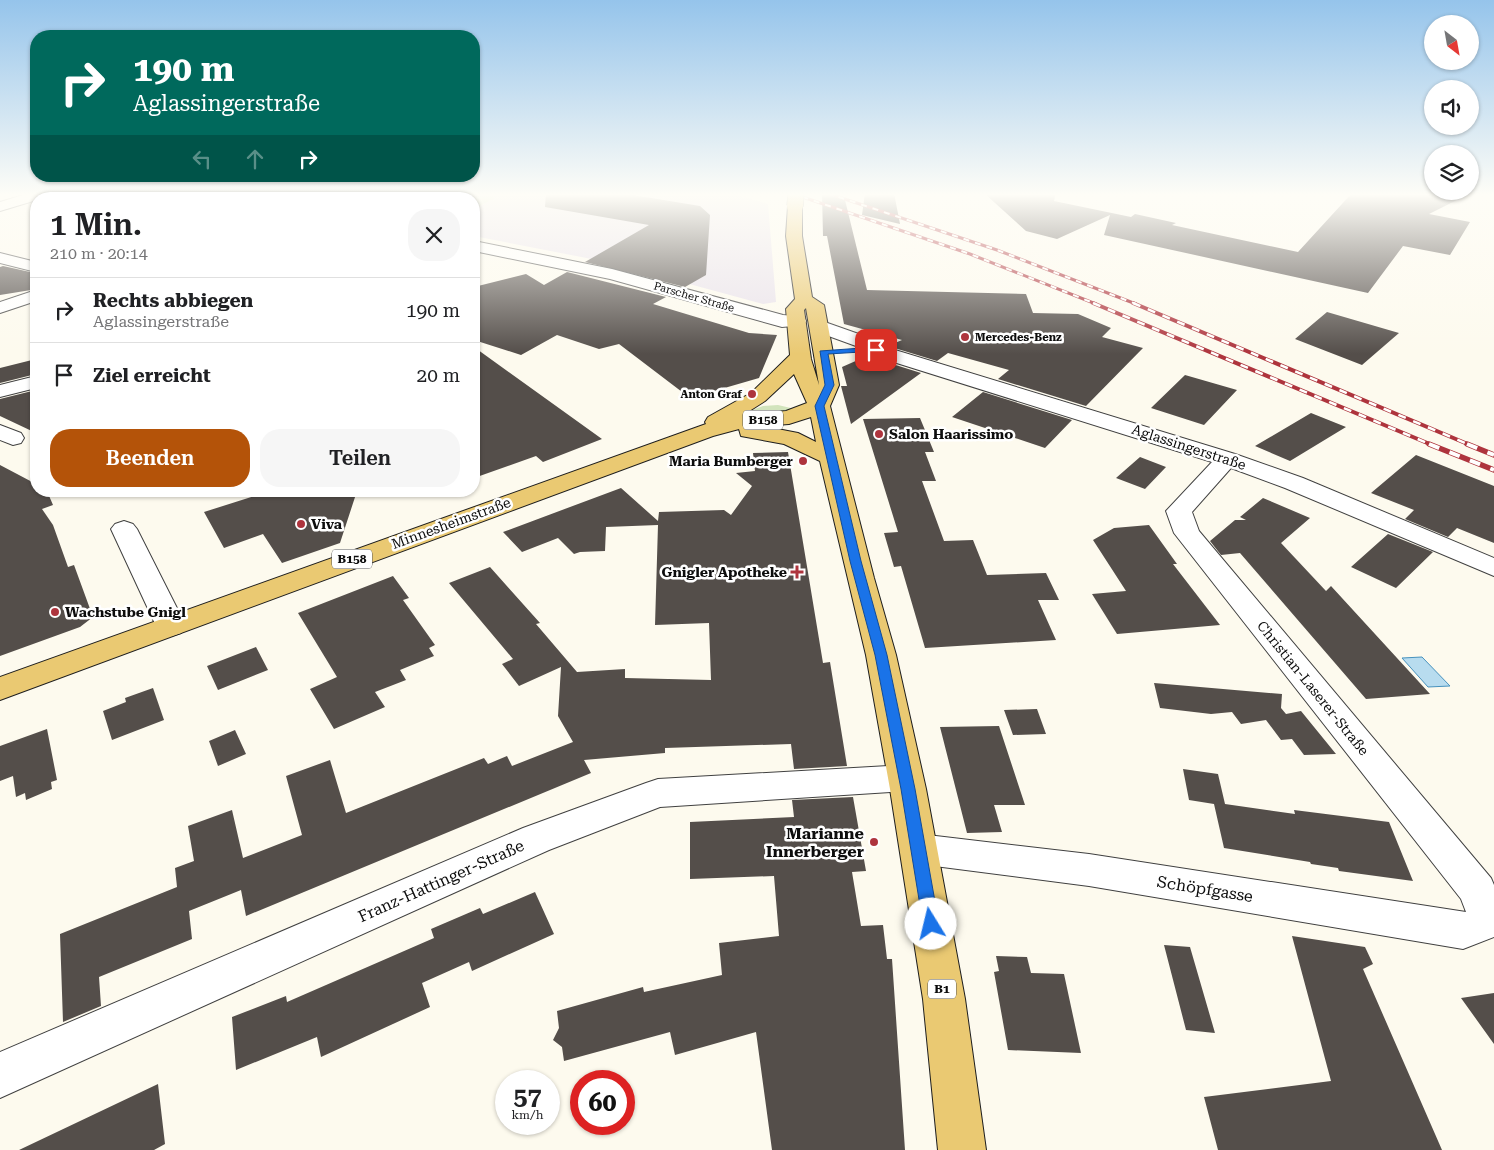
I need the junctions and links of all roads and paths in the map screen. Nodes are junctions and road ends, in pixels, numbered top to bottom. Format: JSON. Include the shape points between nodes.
{"nodes":[{"id":1,"x":480,"y":247,"type":"edge"},
{"id":2,"x":796,"y":247,"type":"edge"},
{"id":3,"x":518,"y":254,"type":"junction"},
{"id":4,"x":0,"y":258,"type":"edge"},
{"id":5,"x":483,"y":264,"type":"dead end"},
{"id":6,"x":30,"y":266,"type":"edge"},
{"id":7,"x":30,"y":297,"type":"edge"},
{"id":8,"x":804,"y":300,"type":"junction"},
{"id":9,"x":0,"y":308,"type":"edge"},
{"id":10,"x":797,"y":321,"type":"junction"},
{"id":11,"x":819,"y":326,"type":"junction"},
{"id":12,"x":876,"y":350,"type":"junction"},
{"id":13,"x":823,"y":352,"type":"junction"},
{"id":14,"x":799,"y":358,"type":"junction"},
{"id":15,"x":30,"y":384,"type":"edge"},
{"id":16,"x":0,"y":392,"type":"edge"},
{"id":17,"x":758,"y":397,"type":"junction"},
{"id":18,"x":819,"y":406,"type":"junction"},
{"id":19,"x":705,"y":431,"type":"junction"},
{"id":20,"x":830,"y":457,"type":"junction"},
{"id":21,"x":1227,"y":459,"type":"junction"},
{"id":22,"x":124,"y":529,"type":"dead end"},
{"id":23,"x":1494,"y":568,"type":"edge"},
{"id":24,"x":171,"y":626,"type":"junction"},
{"id":25,"x":0,"y":689,"type":"edge"},
{"id":26,"x":906,"y":778,"type":"junction"},
{"id":27,"x":918,"y":849,"type":"junction"},
{"id":28,"x":1488,"y":921,"type":"joint"},
{"id":29,"x":0,"y":1075,"type":"edge"},
{"id":30,"x":962,"y":1150,"type":"edge"}],
"edges":[{"from":1,"to":3,"type":"street","name":"Parscher Straße"},
{"from":2,"to":8,"type":"main road","number":"B1"},
{"from":3,"to":5,"type":"street"},
{"from":3,"to":10,"type":"street","name":"Parscher Straße","via":[[612,274],[782,321]]},
{"from":4,"to":6,"type":"street"},
{"from":7,"to":9,"type":"street"},
{"from":8,"to":10,"type":"main road","number":"B1","via":[[795,309]]},
{"from":8,"to":11,"type":"main road","number":"B1","via":[[815,305]]},
{"from":10,"to":14,"type":"main road","number":"B1"},
{"from":11,"to":12,"type":"street","name":"Aglassingerstraße"},
{"from":11,"to":13,"type":"main road","number":"B1"},
{"from":12,"to":13,"type":"street","name":"Aglassingerstraße"},
{"from":12,"to":21,"type":"street","name":"Aglassingerstraße"},
{"from":13,"to":18,"type":"main road","number":"B1","via":[[829,385]]},
{"from":14,"to":17,"type":"main road","name":"Minnesheimstraße","number":"B158"},
{"from":14,"to":18,"type":"main road","number":"B1","via":[[807,385]]},
{"from":15,"to":16,"type":"street"},
{"from":17,"to":18,"type":"main road","name":"Minnesheimstraße","number":"B158","via":[[792,398]]},
{"from":17,"to":19,"type":"main road","name":"Minnesheimstraße","number":"B158"},
{"from":18,"to":19,"type":"main road","name":"Minnesheimstraße","number":"B158","via":[[789,417],[742,422]]},
{"from":18,"to":20,"type":"main road","number":"B1"},
{"from":19,"to":20,"type":"main road","name":"Minnesheimstraße","number":"B158","via":[[751,431],[783,436]]},
{"from":19,"to":24,"type":"main road","name":"Minnesheimstraße","number":"B158"},
{"from":20,"to":26,"type":"main road","number":"B1","via":[[881,655]]},
{"from":21,"to":23,"type":"street","name":"Aglassingerstraße","via":[[1294,482]]},
{"from":21,"to":28,"type":"street","name":"Christian-Laserer-Straße","via":[[1179,511],[1187,533],[1477,890]]},
{"from":22,"to":24,"type":"street"},
{"from":24,"to":25,"type":"main road","name":"Minnesheimstraße","number":"B158"},
{"from":26,"to":27,"type":"main road","number":"B1"},
{"from":26,"to":29,"type":"street","name":"Franz-Hattinger-Straße","via":[[658,793],[536,839]]},
{"from":27,"to":28,"type":"street","name":"Schöpfgasse","via":[[1089,870],[1464,932]]},
{"from":27,"to":30,"type":"main road","number":"B1","via":[[944,999]]}]}
